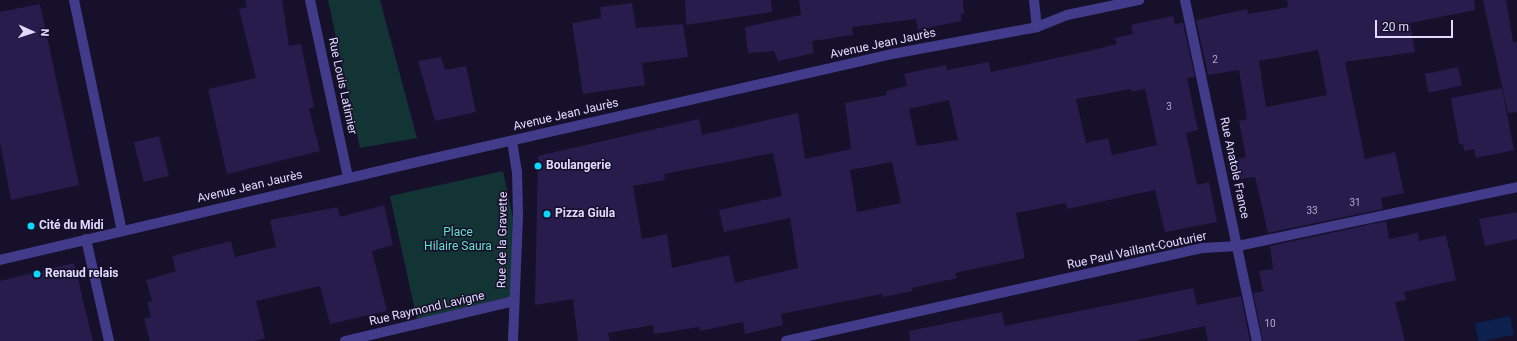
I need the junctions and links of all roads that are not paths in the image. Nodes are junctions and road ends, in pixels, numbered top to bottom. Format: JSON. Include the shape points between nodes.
{"nodes":[{"id":1,"x":74,"y":0,"type":"edge"},
{"id":2,"x":310,"y":0,"type":"edge"},
{"id":3,"x":1034,"y":0,"type":"edge"},
{"id":4,"x":1139,"y":0,"type":"edge"},
{"id":5,"x":1185,"y":0,"type":"edge"},
{"id":6,"x":1037,"y":27,"type":"junction"},
{"id":7,"x":512,"y":140,"type":"junction"},
{"id":8,"x":348,"y":178,"type":"junction"},
{"id":9,"x":1517,"y":187,"type":"edge"},
{"id":10,"x":122,"y":231,"type":"junction"},
{"id":11,"x":86,"y":239,"type":"junction"},
{"id":12,"x":1238,"y":246,"type":"junction"},
{"id":13,"x":0,"y":260,"type":"edge"},
{"id":14,"x":514,"y":302,"type":"junction"},
{"id":15,"x":109,"y":341,"type":"edge"},
{"id":16,"x":346,"y":341,"type":"edge"},
{"id":17,"x":513,"y":341,"type":"edge"},
{"id":18,"x":786,"y":341,"type":"edge"},
{"id":19,"x":1257,"y":341,"type":"edge"}],
"edges":[{"from":1,"to":10,"type":"street"},
{"from":2,"to":8,"type":"street","name":"Rue Louis Latimier"},
{"from":3,"to":6,"type":"street"},
{"from":4,"to":6,"type":"street","name":"Avenue Jean Jaurès","via":[[1067,15]]},
{"from":5,"to":12,"type":"street","name":"Rue Anatole France"},
{"from":6,"to":7,"type":"street","name":"Avenue Jean Jaurès","via":[[892,54]]},
{"from":7,"to":8,"type":"street","name":"Avenue Jean Jaurès"},
{"from":7,"to":14,"type":"street","name":"Rue de la Gravette","via":[[517,171],[518,216]]},
{"from":8,"to":10,"type":"street","name":"Avenue Jean Jaurès"},
{"from":9,"to":12,"type":"street","name":"Rue Paul Vaillant-Couturier"},
{"from":10,"to":11,"type":"street","name":"Avenue Jean Jaurès"},
{"from":11,"to":13,"type":"street","name":"Avenue Jean Jaurès"},
{"from":11,"to":15,"type":"street"},
{"from":12,"to":18,"type":"street","name":"Rue Paul Vaillant-Couturier","via":[[1202,248]]},
{"from":12,"to":19,"type":"street","name":"Rue Anatole France"},
{"from":14,"to":16,"type":"street","name":"Rue Raymond Lavigne"},
{"from":14,"to":17,"type":"street","name":"Rue de la Gravette"}]}
